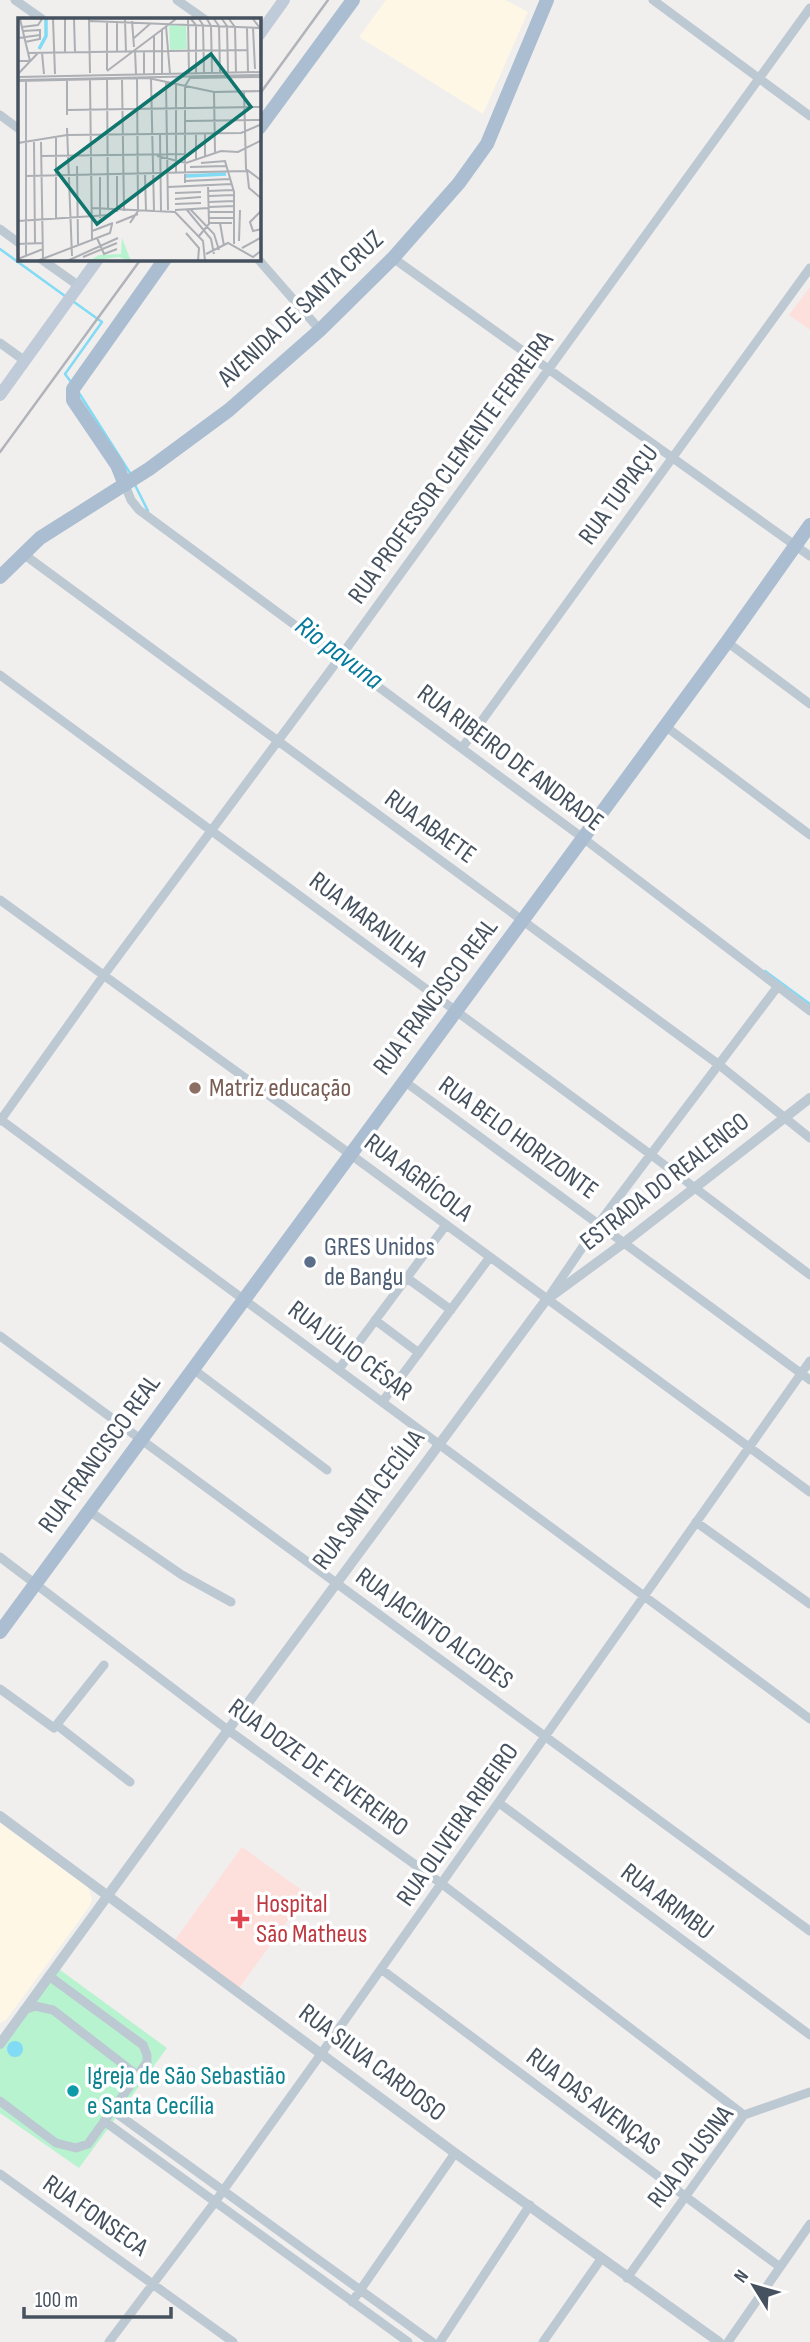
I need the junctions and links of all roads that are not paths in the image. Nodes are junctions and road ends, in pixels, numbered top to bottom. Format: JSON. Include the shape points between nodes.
{"nodes":[{"id":1,"x":15,"y":0,"type":"edge"},
{"id":2,"x":177,"y":0,"type":"edge"},
{"id":3,"x":284,"y":0,"type":"edge"},
{"id":4,"x":353,"y":0,"type":"edge"},
{"id":5,"x":547,"y":0,"type":"edge"},
{"id":6,"x":653,"y":0,"type":"edge"},
{"id":7,"x":810,"y":8,"type":"edge"},
{"id":8,"x":41,"y":18,"type":"edge"},
{"id":9,"x":203,"y":18,"type":"edge"},
{"id":10,"x":261,"y":32,"type":"edge"},
{"id":11,"x":759,"y":79,"type":"junction"},
{"id":12,"x":0,"y":115,"type":"edge"},
{"id":13,"x":810,"y":116,"type":"edge"},
{"id":14,"x":261,"y":125,"type":"edge"},
{"id":15,"x":18,"y":128,"type":"edge"},
{"id":16,"x":0,"y":229,"type":"edge"},
{"id":17,"x":18,"y":242,"type":"edge"},
{"id":18,"x":393,"y":258,"type":"junction"},
{"id":19,"x":44,"y":261,"type":"edge"},
{"id":20,"x":97,"y":261,"type":"edge"},
{"id":21,"x":164,"y":261,"type":"edge"},
{"id":22,"x":260,"y":261,"type":"edge"},
{"id":23,"x":810,"y":268,"type":"edge"},
{"id":24,"x":79,"y":286,"type":"junction"},
{"id":25,"x":320,"y":331,"type":"junction"},
{"id":26,"x":0,"y":344,"type":"edge"},
{"id":27,"x":25,"y":361,"type":"junction"},
{"id":28,"x":548,"y":368,"type":"junction"},
{"id":29,"x":0,"y":395,"type":"edge"},
{"id":30,"x":672,"y":457,"type":"junction"},
{"id":31,"x":125,"y":485,"type":"junction"},
{"id":32,"x":810,"y":525,"type":"edge"},
{"id":33,"x":795,"y":545,"type":"junction"},
{"id":34,"x":22,"y":553,"type":"junction"},
{"id":35,"x":810,"y":556,"type":"edge"},
{"id":36,"x":0,"y":577,"type":"edge"},
{"id":37,"x":727,"y":642,"type":"junction"},
{"id":38,"x":341,"y":655,"type":"junction"},
{"id":39,"x":0,"y":675,"type":"edge"},
{"id":40,"x":810,"y":704,"type":"edge"},
{"id":41,"x":665,"y":726,"type":"junction"},
{"id":42,"x":278,"y":740,"type":"junction"},
{"id":43,"x":464,"y":746,"type":"junction"},
{"id":44,"x":212,"y":829,"type":"junction"},
{"id":45,"x":810,"y":835,"type":"edge"},
{"id":46,"x":583,"y":838,"type":"junction"},
{"id":47,"x":0,"y":900,"type":"edge"},
{"id":48,"x":523,"y":921,"type":"junction"},
{"id":49,"x":104,"y":975,"type":"junction"},
{"id":50,"x":778,"y":986,"type":"junction"},
{"id":51,"x":810,"y":1010,"type":"edge"},
{"id":52,"x":455,"y":1012,"type":"junction"},
{"id":53,"x":718,"y":1064,"type":"junction"},
{"id":54,"x":404,"y":1081,"type":"junction"},
{"id":55,"x":810,"y":1098,"type":"edge"},
{"id":56,"x":784,"y":1118,"type":"junction"},
{"id":57,"x":0,"y":1119,"type":"edge"},
{"id":58,"x":810,"y":1138,"type":"edge"},
{"id":59,"x":351,"y":1154,"type":"junction"},
{"id":60,"x":650,"y":1154,"type":"junction"},
{"id":61,"x":695,"y":1188,"type":"junction"},
{"id":62,"x":599,"y":1223,"type":"junction"},
{"id":63,"x":446,"y":1225,"type":"junction"},
{"id":64,"x":625,"y":1242,"type":"junction"},
{"id":65,"x":490,"y":1257,"type":"junction"},
{"id":66,"x":810,"y":1275,"type":"edge"},
{"id":67,"x":407,"y":1278,"type":"junction"},
{"id":68,"x":244,"y":1299,"type":"junction"},
{"id":69,"x":546,"y":1300,"type":"junction"},
{"id":70,"x":451,"y":1310,"type":"junction"},
{"id":71,"x":375,"y":1320,"type":"junction"},
{"id":72,"x":0,"y":1336,"type":"edge"},
{"id":73,"x":419,"y":1353,"type":"junction"},
{"id":74,"x":810,"y":1361,"type":"edge"},
{"id":75,"x":193,"y":1369,"type":"junction"},
{"id":76,"x":339,"y":1369,"type":"junction"},
{"id":77,"x":801,"y":1373,"type":"junction"},
{"id":78,"x":810,"y":1380,"type":"edge"},
{"id":79,"x":383,"y":1401,"type":"junction"},
{"id":80,"x":140,"y":1441,"type":"junction"},
{"id":81,"x":440,"y":1443,"type":"junction"},
{"id":82,"x":747,"y":1447,"type":"junction"},
{"id":83,"x":327,"y":1470,"type":"dead end"},
{"id":84,"x":810,"y":1492,"type":"edge"},
{"id":85,"x":89,"y":1511,"type":"junction"},
{"id":86,"x":696,"y":1522,"type":"junction"},
{"id":87,"x":0,"y":1557,"type":"edge"},
{"id":88,"x":36,"y":1583,"type":"junction"},
{"id":89,"x":335,"y":1584,"type":"junction"},
{"id":90,"x":645,"y":1597,"type":"junction"},
{"id":91,"x":231,"y":1602,"type":"dead end"},
{"id":92,"x":810,"y":1604,"type":"edge"},
{"id":93,"x":0,"y":1632,"type":"edge"},
{"id":94,"x":104,"y":1665,"type":"dead end"},
{"id":95,"x":0,"y":1689,"type":"edge"},
{"id":96,"x":810,"y":1719,"type":"edge"},
{"id":97,"x":58,"y":1726,"type":"junction"},
{"id":98,"x":228,"y":1730,"type":"junction"},
{"id":99,"x":547,"y":1736,"type":"junction"},
{"id":100,"x":130,"y":1782,"type":"dead end"},
{"id":101,"x":499,"y":1803,"type":"junction"},
{"id":102,"x":0,"y":1816,"type":"edge"},
{"id":103,"x":442,"y":1884,"type":"junction"},
{"id":104,"x":109,"y":1896,"type":"junction"},
{"id":105,"x":810,"y":1931,"type":"edge"},
{"id":106,"x":381,"y":1969,"type":"junction"},
{"id":107,"x":49,"y":1976,"type":"junction"},
{"id":108,"x":24,"y":2010,"type":"junction"},
{"id":109,"x":810,"y":2035,"type":"edge"},
{"id":110,"x":1,"y":2038,"type":"edge"},
{"id":111,"x":321,"y":2054,"type":"junction"},
{"id":112,"x":137,"y":2075,"type":"junction"},
{"id":113,"x":810,"y":2092,"type":"edge"},
{"id":114,"x":0,"y":2101,"type":"edge"},
{"id":115,"x":112,"y":2110,"type":"junction"},
{"id":116,"x":744,"y":2115,"type":"junction"},
{"id":117,"x":104,"y":2121,"type":"junction"},
{"id":118,"x":455,"y":2153,"type":"junction"},
{"id":119,"x":0,"y":2174,"type":"edge"},
{"id":120,"x":223,"y":2190,"type":"junction"},
{"id":121,"x":684,"y":2197,"type":"junction"},
{"id":122,"x":215,"y":2202,"type":"junction"},
{"id":123,"x":530,"y":2205,"type":"junction"},
{"id":124,"x":810,"y":2224,"type":"edge"},
{"id":125,"x":601,"y":2259,"type":"junction"},
{"id":126,"x":780,"y":2267,"type":"junction"},
{"id":127,"x":627,"y":2278,"type":"junction"},
{"id":128,"x":153,"y":2283,"type":"junction"},
{"id":129,"x":360,"y":2290,"type":"junction"},
{"id":130,"x":352,"y":2302,"type":"junction"},
{"id":131,"x":109,"y":2342,"type":"edge"},
{"id":132,"x":233,"y":2342,"type":"edge"},
{"id":133,"x":408,"y":2342,"type":"edge"},
{"id":134,"x":432,"y":2342,"type":"edge"},
{"id":135,"x":440,"y":2342,"type":"edge"},
{"id":136,"x":543,"y":2342,"type":"edge"},
{"id":137,"x":719,"y":2342,"type":"edge"},
{"id":138,"x":728,"y":2342,"type":"edge"}],
"edges":[{"from":1,"to":8,"type":"street"},
{"from":2,"to":9,"type":"street"},
{"from":3,"to":10,"type":"main road"},
{"from":4,"to":14,"type":"main road"},
{"from":5,"to":18,"type":"main road","name":"AVENIDA DE SANTA CRUZ","via":[[487,144]]},
{"from":6,"to":11,"type":"street"},
{"from":7,"to":11,"type":"street","name":"RUA PROFESSOR CLEMENTE FERREIRA"},
{"from":11,"to":13,"type":"street"},
{"from":11,"to":28,"type":"street","name":"RUA PROFESSOR CLEMENTE FERREIRA"},
{"from":12,"to":15,"type":"street"},
{"from":16,"to":17,"type":"street"},
{"from":18,"to":25,"type":"main road","name":"AVENIDA DE SANTA CRUZ"},
{"from":18,"to":28,"type":"street"},
{"from":19,"to":24,"type":"street"},
{"from":20,"to":24,"type":"main road"},
{"from":21,"to":31,"type":"main road","via":[[73,389],[73,400],[117,465]]},
{"from":22,"to":25,"type":"street"},
{"from":23,"to":30,"type":"street","name":"RUA TUPIAÇU"},
{"from":24,"to":27,"type":"main road"},
{"from":25,"to":31,"type":"main road","name":"AVENIDA DE SANTA CRUZ","via":[[229,410]]},
{"from":26,"to":27,"type":"street"},
{"from":27,"to":29,"type":"main road"},
{"from":28,"to":30,"type":"street"},
{"from":28,"to":38,"type":"street","name":"RUA PROFESSOR CLEMENTE FERREIRA"},
{"from":30,"to":33,"type":"street"},
{"from":30,"to":43,"type":"street","name":"RUA TUPIAÇU"},
{"from":31,"to":34,"type":"main road","name":"AVENIDA DE SANTA CRUZ"},
{"from":31,"to":38,"type":"street","name":"RUA RIBEIRO DE ANDRADE","via":[[139,510]]},
{"from":32,"to":33,"type":"main road","name":"RUA FRANCISCO REAL"},
{"from":33,"to":35,"type":"street"},
{"from":33,"to":37,"type":"main road","name":"RUA FRANCISCO REAL"},
{"from":34,"to":36,"type":"main road","name":"AVENIDA DE SANTA CRUZ"},
{"from":34,"to":42,"type":"street","name":"RUA ABAETE"},
{"from":37,"to":40,"type":"street"},
{"from":37,"to":41,"type":"main road","name":"RUA FRANCISCO REAL"},
{"from":38,"to":42,"type":"street","name":"RUA PROFESSOR CLEMENTE FERREIRA"},
{"from":38,"to":43,"type":"street","name":"RUA RIBEIRO DE ANDRADE"},
{"from":39,"to":44,"type":"street","name":"RUA MARAVILHA"},
{"from":41,"to":45,"type":"street"},
{"from":41,"to":46,"type":"main road","name":"RUA FRANCISCO REAL"},
{"from":42,"to":44,"type":"street","name":"RUA PROFESSOR CLEMENTE FERREIRA"},
{"from":42,"to":48,"type":"street","name":"RUA ABAETE"},
{"from":43,"to":46,"type":"street","name":"RUA RIBEIRO DE ANDRADE"},
{"from":44,"to":49,"type":"street","name":"RUA PROFESSOR CLEMENTE FERREIRA"},
{"from":44,"to":52,"type":"street","name":"RUA MARAVILHA"},
{"from":46,"to":48,"type":"main road","name":"RUA FRANCISCO REAL"},
{"from":46,"to":50,"type":"street","name":"RUA RIBEIRO DE ANDRADE"},
{"from":47,"to":49,"type":"street","name":"RUA AGRÍCOLA"},
{"from":48,"to":52,"type":"main road","name":"RUA FRANCISCO REAL"},
{"from":48,"to":53,"type":"street","name":"RUA ABAETE"},
{"from":49,"to":57,"type":"street","name":"RUA PROFESSOR CLEMENTE FERREIRA"},
{"from":49,"to":59,"type":"street","name":"RUA AGRÍCOLA"},
{"from":50,"to":51,"type":"street","name":"RUA RIBEIRO DE ANDRADE"},
{"from":50,"to":53,"type":"street","name":"RUA SANTA CECÍLIA"},
{"from":52,"to":54,"type":"main road","name":"RUA FRANCISCO REAL"},
{"from":52,"to":60,"type":"street","name":"RUA MARAVILHA"},
{"from":53,"to":56,"type":"street","name":"RUA ABAETE"},
{"from":53,"to":60,"type":"street","name":"RUA SANTA CECÍLIA"},
{"from":54,"to":59,"type":"main road","name":"RUA FRANCISCO REAL"},
{"from":54,"to":62,"type":"street","name":"RUA BELO HORIZONTE"},
{"from":55,"to":56,"type":"street","name":"ESTRADA DO REALENGO"},
{"from":56,"to":58,"type":"street","name":"RUA ABAETE"},
{"from":56,"to":61,"type":"street","name":"ESTRADA DO REALENGO"},
{"from":57,"to":68,"type":"street","name":"RUA JÚLIO CÉSAR"},
{"from":59,"to":63,"type":"street","name":"RUA AGRÍCOLA"},
{"from":59,"to":68,"type":"main road","name":"RUA FRANCISCO REAL"},
{"from":60,"to":61,"type":"street","name":"RUA MARAVILHA"},
{"from":60,"to":62,"type":"street","name":"RUA SANTA CECÍLIA"},
{"from":61,"to":64,"type":"street","name":"ESTRADA DO REALENGO"},
{"from":61,"to":66,"type":"street","name":"RUA MARAVILHA"},
{"from":62,"to":64,"type":"street","name":"RUA BELO HORIZONTE"},
{"from":62,"to":69,"type":"street","name":"RUA SANTA CECÍLIA"},
{"from":63,"to":65,"type":"street","name":"RUA AGRÍCOLA"},
{"from":63,"to":67,"type":"street"},
{"from":64,"to":69,"type":"street","name":"ESTRADA DO REALENGO"},
{"from":64,"to":77,"type":"street","name":"RUA BELO HORIZONTE"},
{"from":65,"to":69,"type":"street","name":"RUA AGRÍCOLA"},
{"from":65,"to":70,"type":"street"},
{"from":67,"to":70,"type":"street"},
{"from":67,"to":71,"type":"street"},
{"from":68,"to":75,"type":"main road","name":"RUA FRANCISCO REAL"},
{"from":68,"to":76,"type":"street","name":"RUA JÚLIO CÉSAR"},
{"from":69,"to":81,"type":"street","name":"RUA SANTA CECÍLIA"},
{"from":69,"to":82,"type":"street","name":"RUA AGRÍCOLA"},
{"from":70,"to":73,"type":"street"},
{"from":71,"to":73,"type":"street"},
{"from":71,"to":76,"type":"street"},
{"from":72,"to":80,"type":"street","name":"RUA JACINTO ALCIDES"},
{"from":73,"to":79,"type":"street"},
{"from":74,"to":77,"type":"street","name":"RUA OLIVEIRA RIBEIRO"},
{"from":75,"to":80,"type":"main road","name":"RUA FRANCISCO REAL"},
{"from":75,"to":83,"type":"street"},
{"from":76,"to":79,"type":"street","name":"RUA JÚLIO CÉSAR"},
{"from":77,"to":78,"type":"street","name":"RUA BELO HORIZONTE"},
{"from":77,"to":82,"type":"street","name":"RUA OLIVEIRA RIBEIRO"},
{"from":79,"to":81,"type":"street","name":"RUA JÚLIO CÉSAR"},
{"from":80,"to":85,"type":"main road","name":"RUA FRANCISCO REAL"},
{"from":80,"to":89,"type":"street","name":"RUA JACINTO ALCIDES"},
{"from":81,"to":89,"type":"street","name":"RUA SANTA CECÍLIA"},
{"from":81,"to":90,"type":"street","name":"RUA JÚLIO CÉSAR"},
{"from":82,"to":84,"type":"street","name":"RUA AGRÍCOLA"},
{"from":82,"to":86,"type":"street","name":"RUA OLIVEIRA RIBEIRO"},
{"from":85,"to":88,"type":"main road","name":"RUA FRANCISCO REAL"},
{"from":85,"to":91,"type":"street","via":[[182,1575]]},
{"from":86,"to":90,"type":"street","name":"RUA OLIVEIRA RIBEIRO"},
{"from":86,"to":92,"type":"street"},
{"from":87,"to":88,"type":"street","name":"RUA DOZE DE FEVEREIRO"},
{"from":88,"to":93,"type":"main road","name":"RUA FRANCISCO REAL"},
{"from":88,"to":98,"type":"street","name":"RUA DOZE DE FEVEREIRO"},
{"from":89,"to":98,"type":"street","name":"RUA SANTA CECÍLIA"},
{"from":89,"to":99,"type":"street","name":"RUA JACINTO ALCIDES"},
{"from":90,"to":96,"type":"street","name":"RUA JÚLIO CÉSAR"},
{"from":90,"to":99,"type":"street","name":"RUA OLIVEIRA RIBEIRO"},
{"from":94,"to":97,"type":"street"},
{"from":95,"to":97,"type":"street","via":[[51,1727]]},
{"from":97,"to":100,"type":"street"},
{"from":98,"to":103,"type":"street","name":"RUA DOZE DE FEVEREIRO"},
{"from":98,"to":104,"type":"street","name":"RUA SANTA CECÍLIA"},
{"from":99,"to":101,"type":"street","name":"RUA OLIVEIRA RIBEIRO"},
{"from":99,"to":105,"type":"street","name":"RUA JACINTO ALCIDES"},
{"from":101,"to":103,"type":"street","name":"RUA OLIVEIRA RIBEIRO"},
{"from":101,"to":109,"type":"street","name":"RUA ARIMBU"},
{"from":102,"to":104,"type":"street","name":"RUA SILVA CARDOSO"},
{"from":103,"to":106,"type":"street","name":"RUA OLIVEIRA RIBEIRO"},
{"from":103,"to":116,"type":"street","name":"RUA DOZE DE FEVEREIRO"},
{"from":104,"to":107,"type":"street","name":"RUA SANTA CECÍLIA"},
{"from":104,"to":111,"type":"street","name":"RUA SILVA CARDOSO"},
{"from":106,"to":111,"type":"street","name":"RUA OLIVEIRA RIBEIRO"},
{"from":106,"to":121,"type":"street","name":"RUA DAS AVENÇAS"},
{"from":107,"to":108,"type":"street","name":"RUA SANTA CECÍLIA"},
{"from":107,"to":112,"type":"street","via":[[142,2045],[147,2062]]},
{"from":108,"to":110,"type":"street","name":"RUA SANTA CECÍLIA"},
{"from":108,"to":112,"type":"street","via":[[36,2006],[53,2010]]},
{"from":111,"to":118,"type":"street","name":"RUA SILVA CARDOSO"},
{"from":111,"to":120,"type":"street","name":"RUA OLIVEIRA RIBEIRO"},
{"from":112,"to":115,"type":"street"},
{"from":113,"to":116,"type":"street","name":"RUA DA USINA"},
{"from":114,"to":117,"type":"street","via":[[66,2147],[88,2144]]},
{"from":115,"to":117,"type":"street"},
{"from":115,"to":120,"type":"street"},
{"from":116,"to":121,"type":"street","name":"RUA DA USINA"},
{"from":117,"to":122,"type":"street"},
{"from":118,"to":123,"type":"street","name":"RUA SILVA CARDOSO"},
{"from":118,"to":129,"type":"street"},
{"from":119,"to":128,"type":"street","name":"RUA FONSECA"},
{"from":120,"to":122,"type":"street","name":"RUA OLIVEIRA RIBEIRO"},
{"from":120,"to":129,"type":"street"},
{"from":121,"to":126,"type":"street","name":"RUA DAS AVENÇAS"},
{"from":121,"to":127,"type":"street","name":"RUA DA USINA"},
{"from":122,"to":128,"type":"street","name":"RUA OLIVEIRA RIBEIRO"},
{"from":122,"to":130,"type":"street"},
{"from":123,"to":125,"type":"street","name":"RUA SILVA CARDOSO"},
{"from":123,"to":135,"type":"street"},
{"from":124,"to":126,"type":"street"},
{"from":125,"to":127,"type":"street","name":"RUA SILVA CARDOSO"},
{"from":125,"to":136,"type":"street"},
{"from":126,"to":138,"type":"street"},
{"from":127,"to":137,"type":"street","name":"RUA SILVA CARDOSO"},
{"from":128,"to":131,"type":"street","name":"RUA OLIVEIRA RIBEIRO"},
{"from":128,"to":132,"type":"street","name":"RUA FONSECA"},
{"from":129,"to":130,"type":"street"},
{"from":129,"to":134,"type":"street"},
{"from":130,"to":133,"type":"street"}]}
